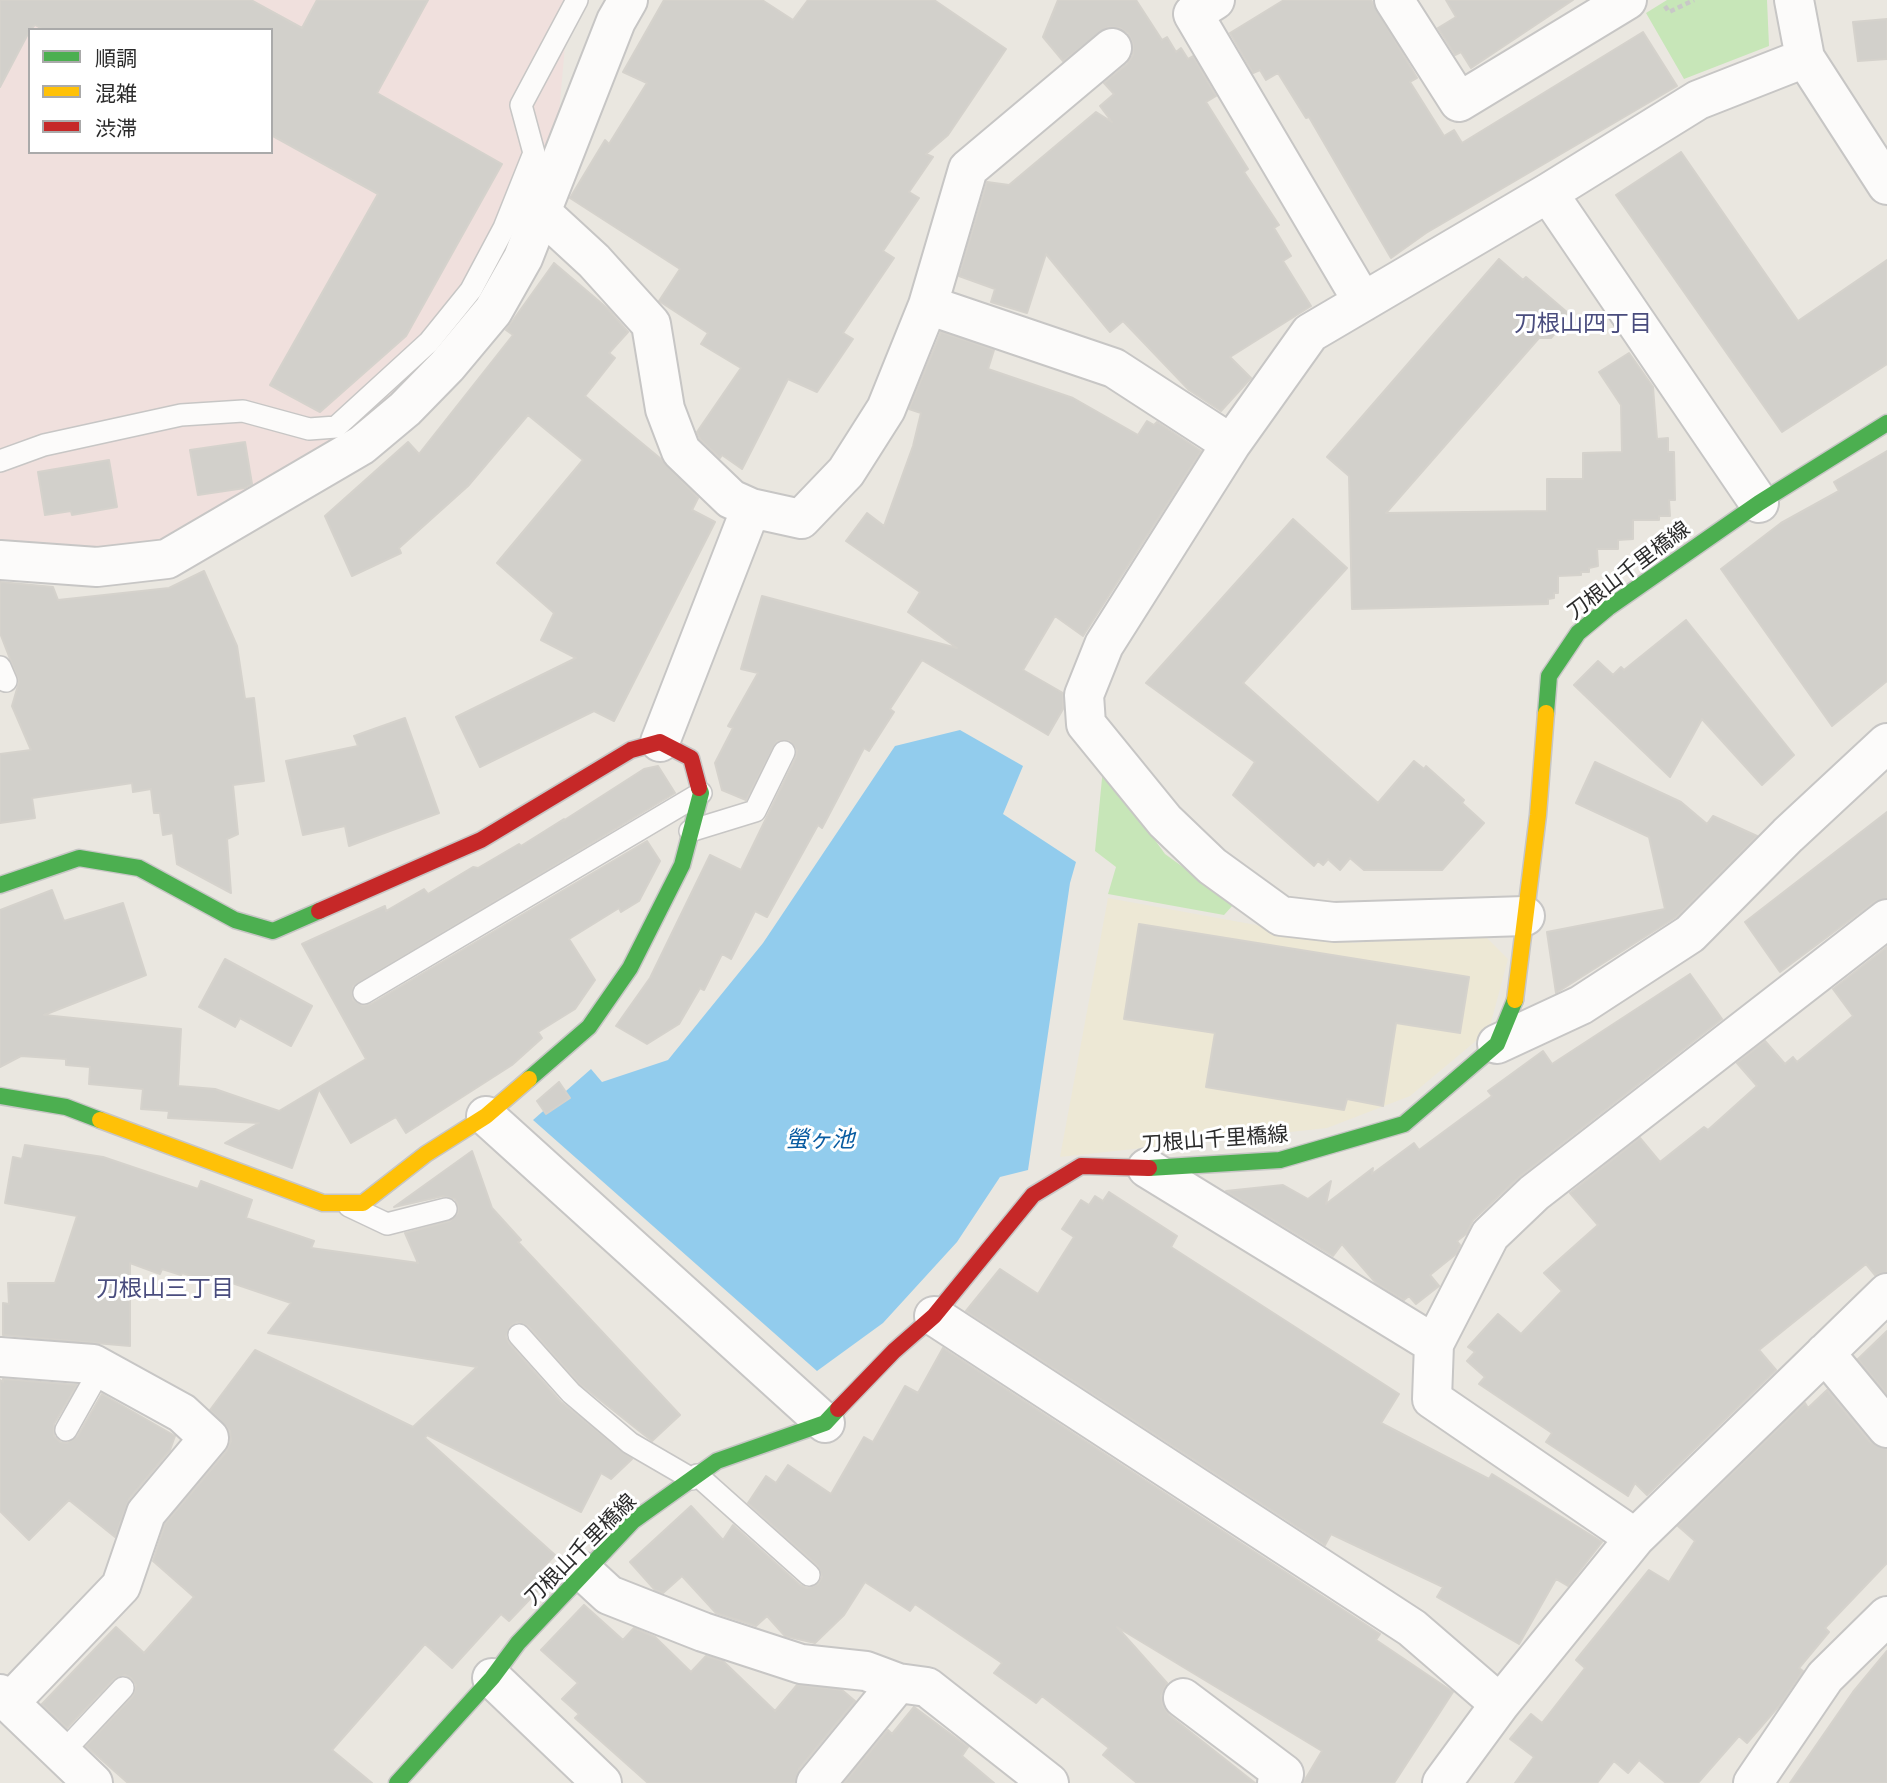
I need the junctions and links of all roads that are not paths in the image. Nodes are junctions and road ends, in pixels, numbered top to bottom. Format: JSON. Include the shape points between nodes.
{"nodes":[{"id":1,"x":577,"y":0,"type":"edge"},
{"id":2,"x":628,"y":0,"type":"edge"},
{"id":3,"x":1214,"y":0,"type":"edge"},
{"id":4,"x":1394,"y":0,"type":"edge"},
{"id":5,"x":1627,"y":0,"type":"edge"},
{"id":6,"x":1794,"y":0,"type":"edge"},
{"id":7,"x":1112,"y":48,"type":"dead end"},
{"id":8,"x":1805,"y":58,"type":"junction"},
{"id":9,"x":1887,"y":185,"type":"edge"},
{"id":10,"x":1548,"y":194,"type":"junction"},
{"id":11,"x":543,"y":214,"type":"junction"},
{"id":12,"x":1363,"y":302,"type":"junction"},
{"id":13,"x":928,"y":305,"type":"junction"},
{"id":14,"x":1887,"y":423,"type":"edge"},
{"id":15,"x":1231,"y":444,"type":"junction"},
{"id":16,"x":0,"y":461,"type":"edge"},
{"id":17,"x":1759,"y":503,"type":"junction"},
{"id":18,"x":751,"y":508,"type":"junction"},
{"id":19,"x":0,"y":560,"type":"edge"},
{"id":20,"x":660,"y":742,"type":"junction"},
{"id":21,"x":1887,"y":743,"type":"edge"},
{"id":22,"x":784,"y":752,"type":"dead end"},
{"id":23,"x":701,"y":793,"type":"junction"},
{"id":24,"x":690,"y":831,"type":"junction"},
{"id":25,"x":0,"y":885,"type":"edge"},
{"id":26,"x":1525,"y":916,"type":"junction"},
{"id":27,"x":1887,"y":919,"type":"edge"},
{"id":28,"x":364,"y":993,"type":"dead end"},
{"id":29,"x":1497,"y":1044,"type":"junction"},
{"id":30,"x":0,"y":1096,"type":"edge"},
{"id":31,"x":486,"y":1116,"type":"junction"},
{"id":32,"x":1147,"y":1168,"type":"junction"},
{"id":33,"x":343,"y":1203,"type":"junction"},
{"id":34,"x":446,"y":1209,"type":"dead end"},
{"id":35,"x":1887,"y":1293,"type":"edge"},
{"id":36,"x":934,"y":1316,"type":"junction"},
{"id":37,"x":519,"y":1335,"type":"dead end"},
{"id":38,"x":1434,"y":1344,"type":"junction"},
{"id":39,"x":1825,"y":1353,"type":"junction"},
{"id":40,"x":0,"y":1357,"type":"edge"},
{"id":41,"x":101,"y":1368,"type":"junction"},
{"id":42,"x":825,"y":1423,"type":"junction"},
{"id":43,"x":1887,"y":1428,"type":"edge"},
{"id":44,"x":66,"y":1430,"type":"dead end"},
{"id":45,"x":694,"y":1477,"type":"junction"},
{"id":46,"x":1634,"y":1538,"type":"junction"},
{"id":47,"x":584,"y":1572,"type":"junction"},
{"id":48,"x":809,"y":1576,"type":"dead end"},
{"id":49,"x":1887,"y":1616,"type":"edge"},
{"id":50,"x":492,"y":1678,"type":"junction"},
{"id":51,"x":898,"y":1683,"type":"junction"},
{"id":52,"x":123,"y":1688,"type":"dead end"},
{"id":53,"x":5,"y":1698,"type":"edge"},
{"id":54,"x":1183,"y":1698,"type":"dead end"},
{"id":55,"x":1500,"y":1704,"type":"junction"},
{"id":56,"x":62,"y":1753,"type":"junction"},
{"id":57,"x":93,"y":1783,"type":"edge"},
{"id":58,"x":397,"y":1783,"type":"edge"},
{"id":59,"x":602,"y":1783,"type":"edge"},
{"id":60,"x":816,"y":1783,"type":"edge"},
{"id":61,"x":1049,"y":1783,"type":"edge"},
{"id":62,"x":1277,"y":1783,"type":"edge"},
{"id":63,"x":1442,"y":1783,"type":"edge"},
{"id":64,"x":1753,"y":1783,"type":"edge"}],
"edges":[{"from":1,"to":16,"type":"lane","via":[[520,105],[534,153],[504,228],[471,290],[429,342],[336,427],[309,429],[243,411],[181,415],[44,445]]},
{"from":2,"to":11,"type":"street"},
{"from":3,"to":12,"type":"street","via":[[1193,14]]},
{"from":4,"to":5,"type":"street","via":[[1459,102]]},
{"from":6,"to":8,"type":"street"},
{"from":7,"to":13,"type":"street","via":[[968,169]]},
{"from":8,"to":9,"type":"street"},
{"from":8,"to":10,"type":"street","via":[[1698,100]]},
{"from":10,"to":12,"type":"street"},
{"from":10,"to":17,"type":"street"},
{"from":11,"to":18,"type":"street","via":[[651,324],[666,409],[681,451],[732,499]]},
{"from":11,"to":19,"type":"street","via":[[493,311],[405,409],[362,445],[167,559],[97,567]]},
{"from":12,"to":15,"type":"street","via":[[1310,333]]},
{"from":13,"to":15,"type":"street","via":[[1114,368]]},
{"from":13,"to":18,"type":"street","via":[[886,409],[846,472],[801,519]]},
{"from":14,"to":17,"type":"street","name":"刀根山千里橋線"},
{"from":15,"to":26,"type":"street","via":[[1104,645],[1084,695],[1086,724],[1165,821],[1212,866],[1281,916],[1334,922]]},
{"from":17,"to":26,"type":"street","name":"刀根山千里橋線","via":[[1608,608],[1578,633],[1549,676]]},
{"from":18,"to":20,"type":"street"},
{"from":20,"to":23,"type":"street","via":[[691,758]]},
{"from":20,"to":25,"type":"street","via":[[631,750],[481,840],[272,931],[235,920],[139,868],[79,858]]},
{"from":21,"to":29,"type":"street","via":[[1690,934],[1581,1005]]},
{"from":22,"to":24,"type":"lane","via":[[755,811]]},
{"from":23,"to":24,"type":"street"},
{"from":23,"to":28,"type":"lane"},
{"from":24,"to":31,"type":"street","via":[[682,864],[630,968],[589,1027]]},
{"from":26,"to":29,"type":"street","name":"刀根山千里橋線","via":[[1515,1002]]},
{"from":27,"to":38,"type":"street","via":[[1534,1193],[1490,1235]]},
{"from":29,"to":32,"type":"street","name":"刀根山千里橋線","via":[[1404,1125],[1280,1160]]},
{"from":30,"to":33,"type":"street","via":[[66,1107],[323,1203]]},
{"from":31,"to":33,"type":"street","via":[[426,1154],[363,1203]]},
{"from":31,"to":42,"type":"street"},
{"from":32,"to":36,"type":"street","name":"刀根山千里橋線","via":[[1081,1166],[1032,1195]]},
{"from":32,"to":38,"type":"street"},
{"from":33,"to":34,"type":"lane","via":[[387,1224]]},
{"from":35,"to":39,"type":"street"},
{"from":36,"to":42,"type":"street","name":"刀根山千里橋線"},
{"from":36,"to":55,"type":"street","via":[[1412,1628]]},
{"from":37,"to":45,"type":"lane","via":[[571,1393],[630,1443]]},
{"from":38,"to":46,"type":"street","via":[[1432,1399]]},
{"from":39,"to":43,"type":"street"},
{"from":39,"to":46,"type":"street"},
{"from":40,"to":41,"type":"street"},
{"from":41,"to":44,"type":"lane"},
{"from":41,"to":53,"type":"street","via":[[182,1413],[209,1438],[146,1513],[121,1586]]},
{"from":42,"to":45,"type":"street","name":"刀根山千里橋線","via":[[717,1461]]},
{"from":45,"to":47,"type":"street","name":"刀根山千里橋線","via":[[633,1521]]},
{"from":45,"to":48,"type":"lane"},
{"from":46,"to":55,"type":"street"},
{"from":47,"to":50,"type":"street","name":"刀根山千里橋線"},
{"from":47,"to":51,"type":"street","via":[[608,1595],[703,1632],[801,1664],[866,1671]]},
{"from":49,"to":64,"type":"street","via":[[1825,1677]]},
{"from":50,"to":58,"type":"street","name":"刀根山千里橋線"},
{"from":50,"to":59,"type":"street"},
{"from":51,"to":60,"type":"street"},
{"from":51,"to":61,"type":"street","via":[[927,1687]]},
{"from":52,"to":56,"type":"lane"},
{"from":53,"to":56,"type":"street"},
{"from":54,"to":62,"type":"street","via":[[1284,1774]]},
{"from":55,"to":63,"type":"street"},
{"from":56,"to":57,"type":"street"}]}
